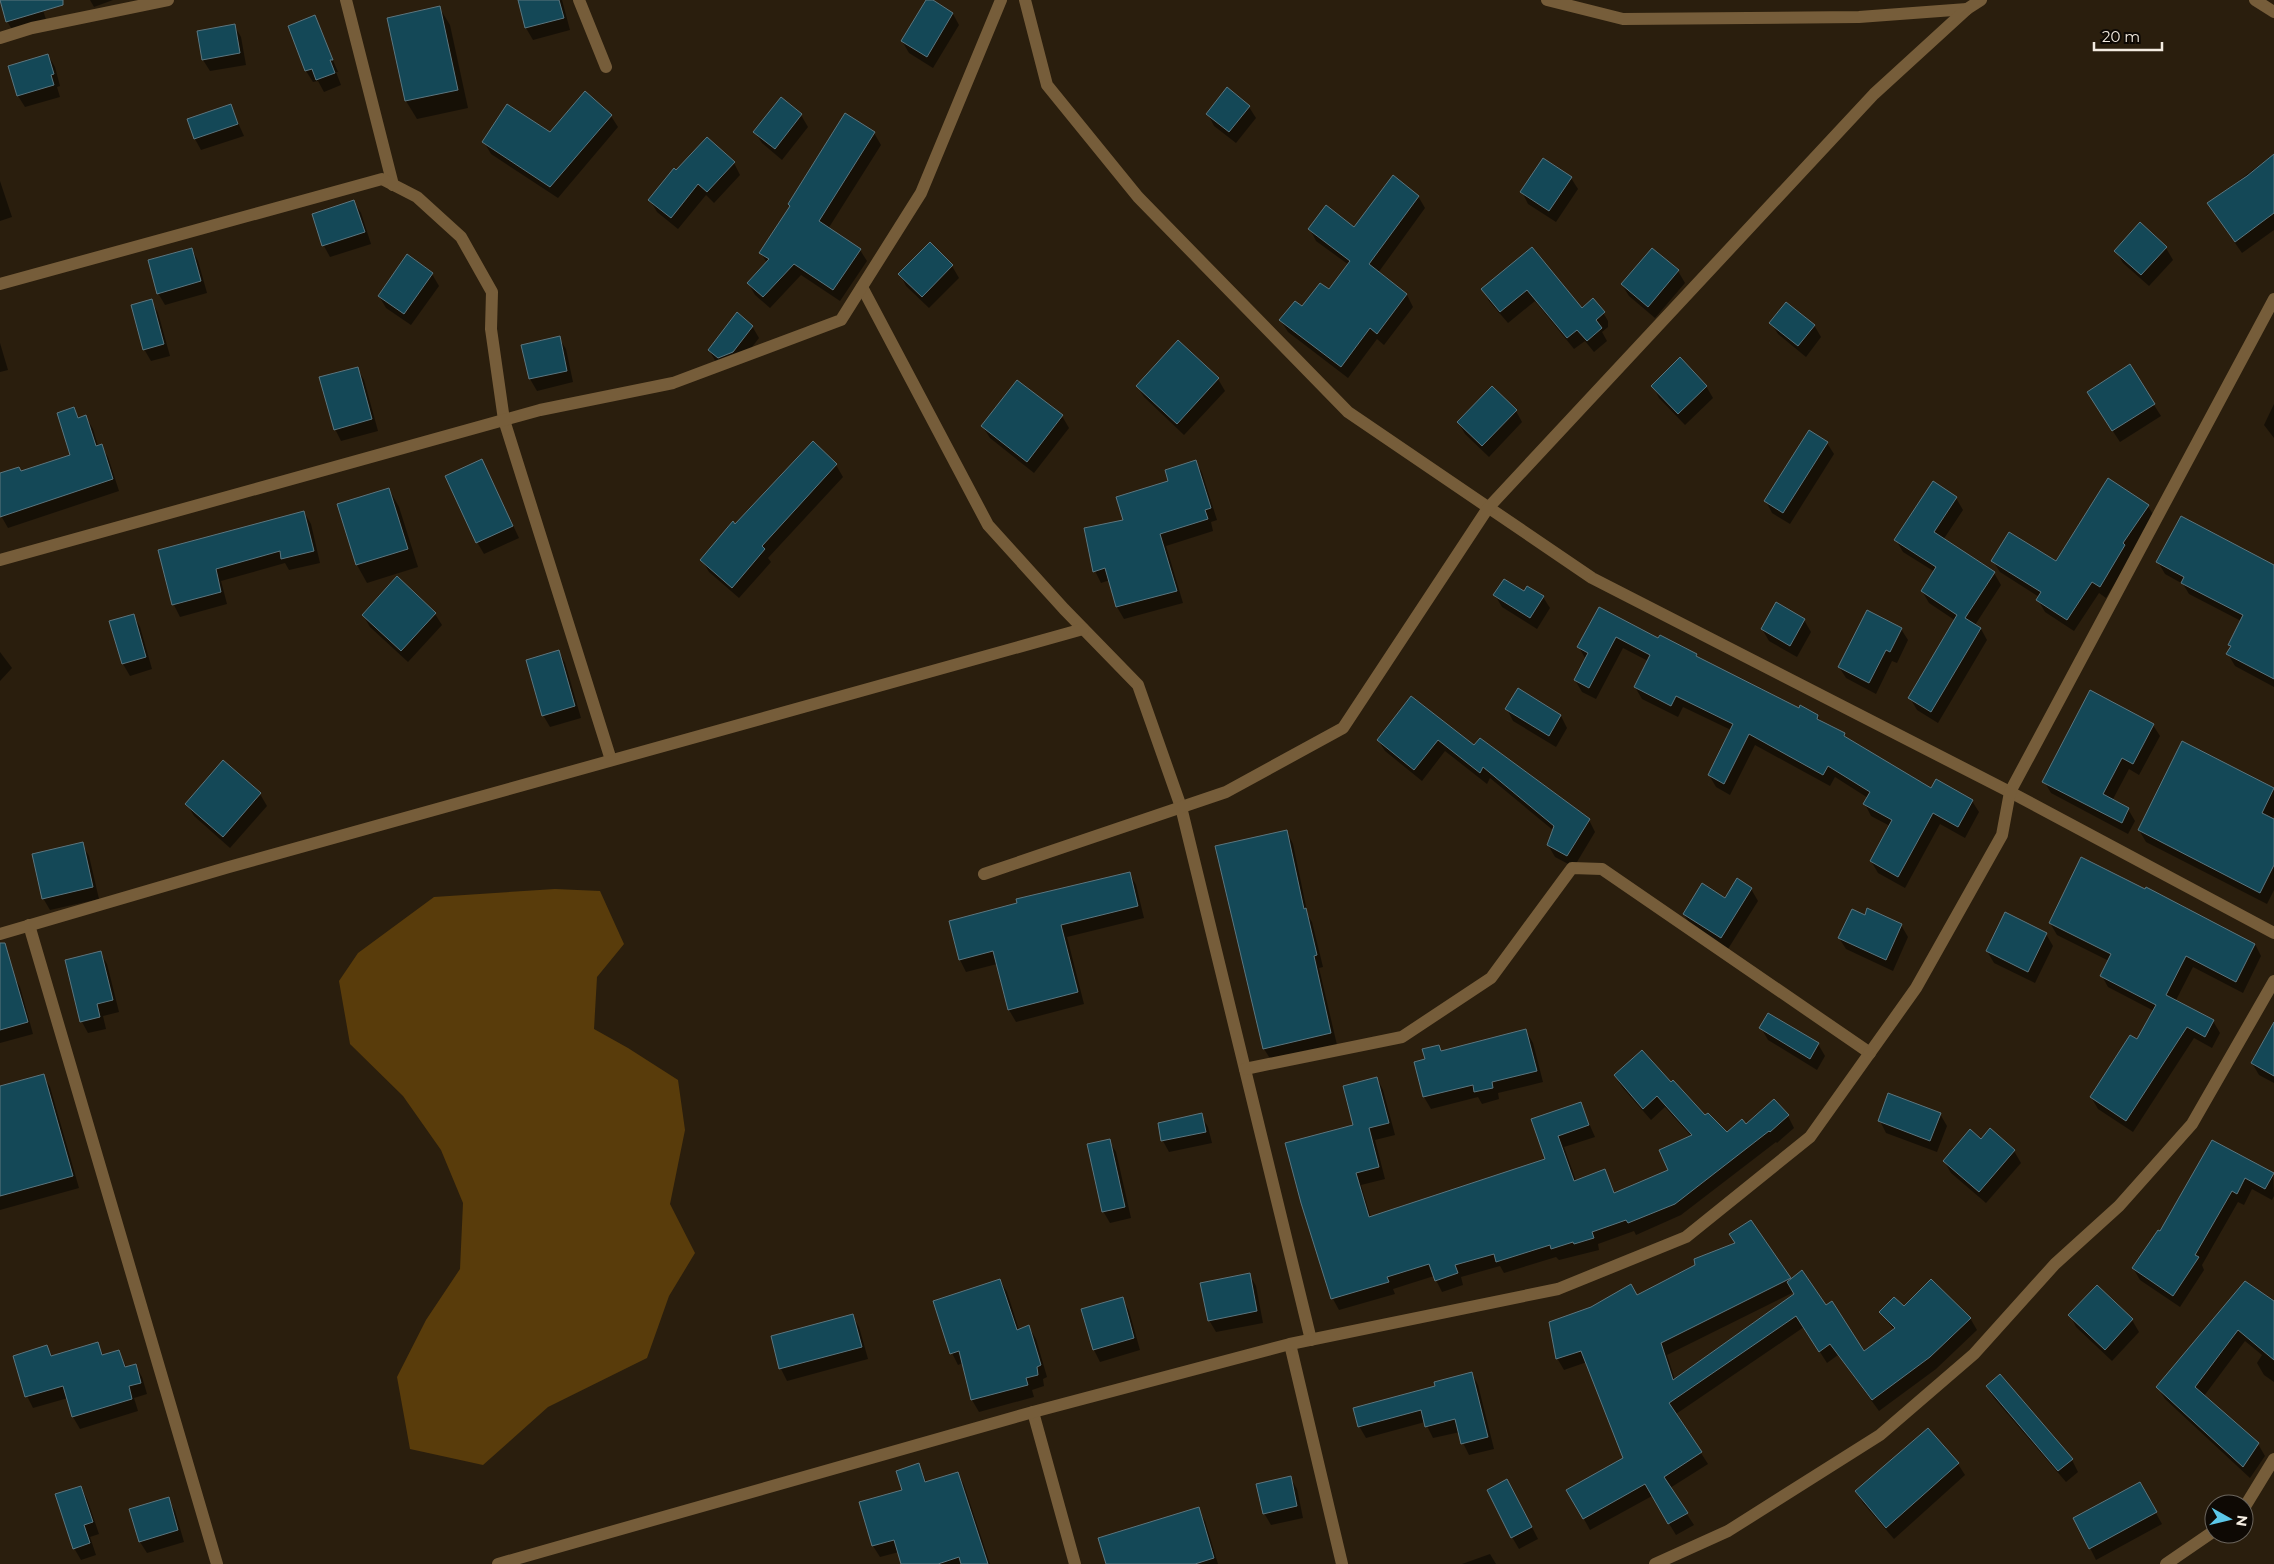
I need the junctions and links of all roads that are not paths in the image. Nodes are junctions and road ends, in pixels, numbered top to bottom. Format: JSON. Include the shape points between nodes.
{"nodes":[{"id":1,"x":168,"y":0,"type":"edge"},
{"id":2,"x":346,"y":0,"type":"edge"},
{"id":3,"x":579,"y":0,"type":"edge"},
{"id":4,"x":1001,"y":0,"type":"edge"},
{"id":5,"x":1025,"y":0,"type":"edge"},
{"id":6,"x":1547,"y":0,"type":"edge"},
{"id":7,"x":1981,"y":0,"type":"edge"},
{"id":8,"x":2255,"y":0,"type":"edge"},
{"id":9,"x":1967,"y":9,"type":"junction"},
{"id":10,"x":2274,"y":12,"type":"edge"},
{"id":11,"x":0,"y":38,"type":"edge"},
{"id":12,"x":606,"y":67,"type":"dead end"},
{"id":13,"x":393,"y":185,"type":"junction"},
{"id":14,"x":0,"y":284,"type":"edge"},
{"id":15,"x":862,"y":287,"type":"junction"},
{"id":16,"x":2274,"y":299,"type":"edge"},
{"id":17,"x":504,"y":420,"type":"junction"},
{"id":18,"x":1488,"y":508,"type":"junction"},
{"id":19,"x":0,"y":560,"type":"edge"},
{"id":20,"x":1084,"y":629,"type":"junction"},
{"id":21,"x":611,"y":760,"type":"junction"},
{"id":22,"x":2010,"y":792,"type":"junction"},
{"id":23,"x":1181,"y":807,"type":"junction"},
{"id":24,"x":984,"y":874,"type":"dead end"},
{"id":25,"x":29,"y":924,"type":"junction"},
{"id":26,"x":2274,"y":933,"type":"edge"},
{"id":27,"x":0,"y":934,"type":"edge"},
{"id":28,"x":2274,"y":981,"type":"edge"},
{"id":29,"x":1870,"y":1053,"type":"junction"},
{"id":30,"x":1245,"y":1069,"type":"junction"},
{"id":31,"x":1311,"y":1340,"type":"junction"},
{"id":32,"x":1290,"y":1344,"type":"junction"},
{"id":33,"x":1033,"y":1412,"type":"junction"},
{"id":34,"x":2274,"y":1459,"type":"edge"},
{"id":35,"x":2253,"y":1494,"type":"edge"},
{"id":36,"x":2204,"y":1538,"type":"edge"},
{"id":37,"x":217,"y":1564,"type":"edge"},
{"id":38,"x":498,"y":1564,"type":"edge"},
{"id":39,"x":1075,"y":1564,"type":"edge"},
{"id":40,"x":1342,"y":1564,"type":"edge"},
{"id":41,"x":1655,"y":1564,"type":"edge"},
{"id":42,"x":2166,"y":1564,"type":"edge"}],
"edges":[{"from":1,"to":11,"type":"street","via":[[32,28]]},
{"from":2,"to":13,"type":"street"},
{"from":3,"to":12,"type":"street"},
{"from":4,"to":15,"type":"street","via":[[921,193]]},
{"from":5,"to":18,"type":"street","via":[[1046,85],[1138,197],[1348,412]]},
{"from":6,"to":9,"type":"street","via":[[1623,20],[1859,17]]},
{"from":7,"to":9,"type":"street"},
{"from":8,"to":10,"type":"street"},
{"from":9,"to":18,"type":"street","via":[[1874,94]]},
{"from":13,"to":14,"type":"street","via":[[382,179]]},
{"from":13,"to":17,"type":"street","via":[[417,197],[461,237],[492,292],[491,329]]},
{"from":15,"to":17,"type":"street","via":[[841,320],[692,376]]},
{"from":15,"to":20,"type":"street","via":[[988,525]]},
{"from":16,"to":22,"type":"street"},
{"from":17,"to":19,"type":"street"},
{"from":17,"to":21,"type":"street"},
{"from":18,"to":22,"type":"street","via":[[1592,578]]},
{"from":18,"to":23,"type":"street","via":[[1343,728],[1226,792]]},
{"from":20,"to":21,"type":"street"},
{"from":20,"to":23,"type":"street","via":[[1138,685]]},
{"from":21,"to":25,"type":"street"},
{"from":22,"to":26,"type":"street"},
{"from":22,"to":29,"type":"street","via":[[2002,835],[1916,988]]},
{"from":23,"to":24,"type":"street"},
{"from":23,"to":30,"type":"street"},
{"from":25,"to":27,"type":"street"},
{"from":25,"to":37,"type":"street"},
{"from":28,"to":41,"type":"street","via":[[2192,1124],[2119,1206],[2055,1264],[1974,1354],[1880,1435],[1728,1531]]},
{"from":29,"to":30,"type":"street","via":[[1602,869],[1572,868],[1491,978],[1402,1037]]},
{"from":29,"to":31,"type":"street","via":[[1810,1137],[1686,1237],[1558,1289]]},
{"from":30,"to":31,"type":"street"},
{"from":31,"to":32,"type":"street"},
{"from":32,"to":33,"type":"street"},
{"from":32,"to":40,"type":"street"},
{"from":33,"to":38,"type":"street"},
{"from":33,"to":39,"type":"street"},
{"from":34,"to":35,"type":"street"},
{"from":36,"to":42,"type":"street"}]}
